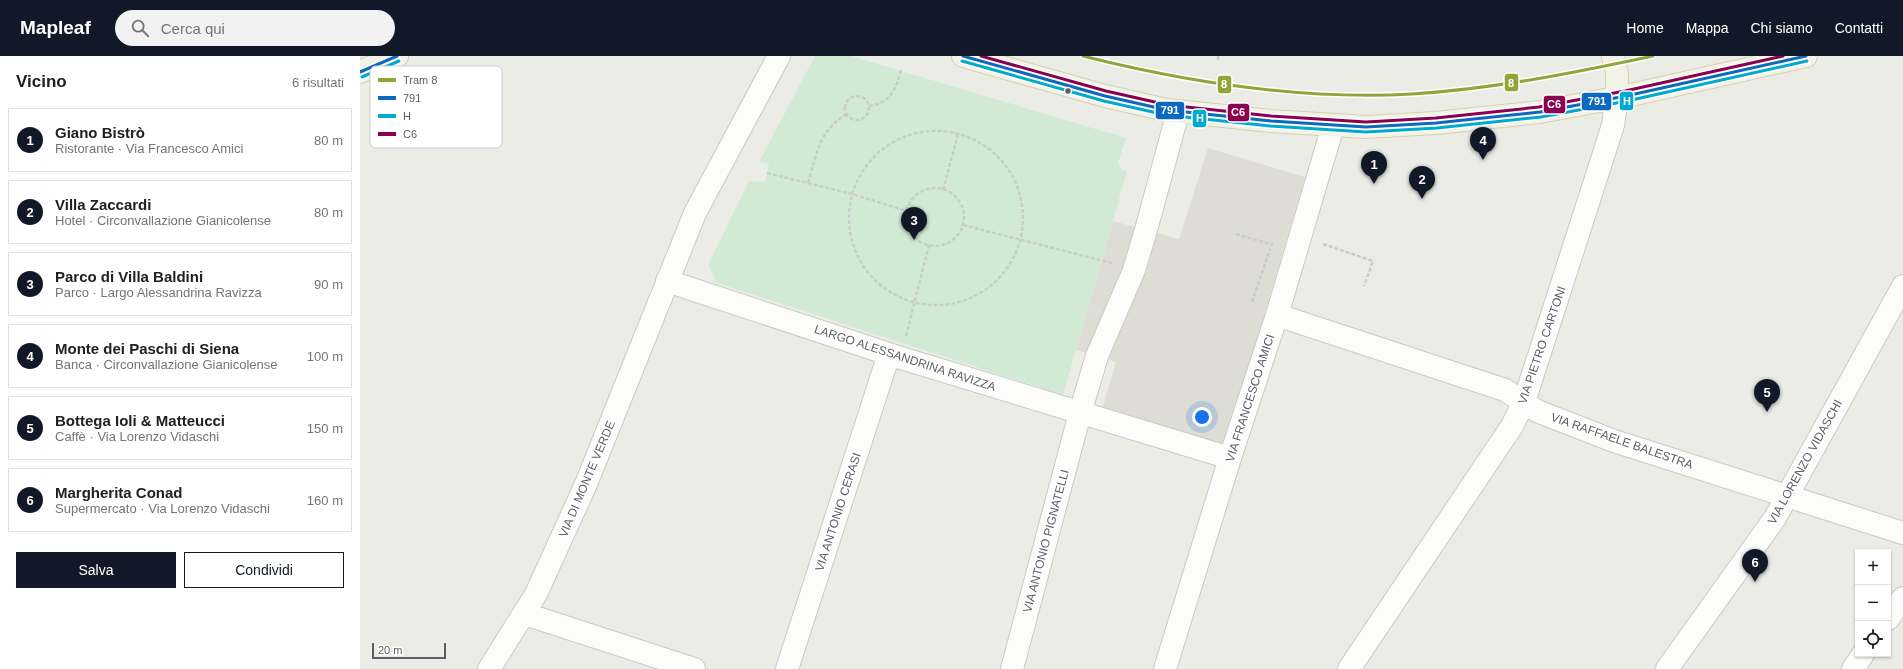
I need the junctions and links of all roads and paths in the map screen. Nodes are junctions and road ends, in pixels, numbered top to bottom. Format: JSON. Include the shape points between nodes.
{"nodes":[{"id":1,"x":397,"y":56,"type":"edge"},
{"id":2,"x":779,"y":56,"type":"edge"},
{"id":3,"x":963,"y":56,"type":"edge"},
{"id":4,"x":1218,"y":56,"type":"edge"},
{"id":5,"x":1613,"y":56,"type":"edge"},
{"id":6,"x":1806,"y":56,"type":"edge"},
{"id":7,"x":1218,"y":60,"type":"dead end"},
{"id":8,"x":374,"y":66,"type":"edge"},
{"id":9,"x":370,"y":68,"type":"edge"},
{"id":10,"x":901,"y":70,"type":"dead end"},
{"id":11,"x":360,"y":72,"type":"edge"},
{"id":12,"x":1617,"y":97,"type":"junction"},
{"id":13,"x":868,"y":106,"type":"junction"},
{"id":14,"x":1178,"y":112,"type":"junction"},
{"id":15,"x":847,"y":114,"type":"junction"},
{"id":16,"x":1333,"y":126,"type":"junction"},
{"id":17,"x":958,"y":134,"type":"junction"},
{"id":18,"x":767,"y":173,"type":"dead end"},
{"id":19,"x":808,"y":183,"type":"junction"},
{"id":20,"x":943,"y":190,"type":"junction"},
{"id":21,"x":852,"y":194,"type":"junction"},
{"id":22,"x":908,"y":211,"type":"junction"},
{"id":23,"x":963,"y":225,"type":"junction"},
{"id":24,"x":1236,"y":234,"type":"dead end"},
{"id":25,"x":1020,"y":240,"type":"junction"},
{"id":26,"x":1321,"y":243,"type":"dead end"},
{"id":27,"x":929,"y":245,"type":"junction"},
{"id":28,"x":1274,"y":245,"type":"dead end"},
{"id":29,"x":1134,"y":270,"type":"junction"},
{"id":30,"x":667,"y":281,"type":"junction"},
{"id":31,"x":1257,"y":286,"type":"dead end"},
{"id":32,"x":1364,"y":286,"type":"dead end"},
{"id":33,"x":1903,"y":286,"type":"edge"},
{"id":34,"x":1252,"y":302,"type":"dead end"},
{"id":35,"x":915,"y":304,"type":"junction"},
{"id":36,"x":1277,"y":315,"type":"junction"},
{"id":37,"x":895,"y":356,"type":"junction"},
{"id":38,"x":1524,"y":402,"type":"junction"},
{"id":39,"x":1080,"y":413,"type":"junction"},
{"id":40,"x":1230,"y":458,"type":"junction"},
{"id":41,"x":1788,"y":495,"type":"junction"},
{"id":42,"x":1903,"y":533,"type":"edge"},
{"id":43,"x":1903,"y":598,"type":"edge"},
{"id":44,"x":525,"y":614,"type":"junction"},
{"id":45,"x":1891,"y":615,"type":"edge"},
{"id":46,"x":1861,"y":657,"type":"edge"},
{"id":47,"x":489,"y":669,"type":"edge"},
{"id":48,"x":694,"y":669,"type":"edge"},
{"id":49,"x":787,"y":669,"type":"edge"},
{"id":50,"x":1012,"y":669,"type":"edge"},
{"id":51,"x":1165,"y":669,"type":"edge"},
{"id":52,"x":1349,"y":669,"type":"edge"},
{"id":53,"x":1667,"y":669,"type":"edge"},
{"id":54,"x":1853,"y":669,"type":"edge"}],
"edges":[{"from":1,"to":8,"type":"main road"},
{"from":2,"to":30,"type":"street","via":[[694,213]]},
{"from":3,"to":14,"type":"main road","via":[[1105,96]]},
{"from":4,"to":7,"type":"path"},
{"from":5,"to":12,"type":"main road","via":[[1617,73]]},
{"from":6,"to":12,"type":"main road"},
{"from":9,"to":11,"type":"main road"},
{"from":10,"to":13,"type":"path","via":[[891,96]]},
{"from":12,"to":16,"type":"main road","via":[[1540,112],[1485,118],[1397,126]]},
{"from":12,"to":38,"type":"street","name":"VIA PIETRO CARTONI","via":[[1613,125]]},
{"from":13,"to":15,"type":"path","via":[[867,114],[861,119],[853,119]]},
{"from":13,"to":15,"type":"path","via":[[862,97],[854,96],[845,104]]},
{"from":14,"to":16,"type":"main road"},
{"from":14,"to":29,"type":"street"},
{"from":15,"to":19,"type":"path","via":[[825,132]]},
{"from":16,"to":36,"type":"street","name":"VIA FRANCESCO AMICI"},
{"from":17,"to":20,"type":"path"},
{"from":17,"to":21,"type":"path","via":[[936,131],[914,134],[893,142],[870,162]]},
{"from":17,"to":25,"type":"path","via":[[976,141],[993,152],[1006,166],[1016,183],[1022,201],[1023,221]]},
{"from":18,"to":19,"type":"path"},
{"from":19,"to":21,"type":"path"},
{"from":20,"to":22,"type":"path","via":[[919,193],[912,200]]},
{"from":20,"to":23,"type":"path","via":[[956,197],[962,205]]},
{"from":21,"to":22,"type":"path"},
{"from":21,"to":35,"type":"path","via":[[848,218],[851,241],[860,262],[874,281],[893,295]]},
{"from":22,"to":27,"type":"path","via":[[908,226],[912,235],[918,241]]},
{"from":23,"to":25,"type":"path"},
{"from":23,"to":27,"type":"path","via":[[959,234],[945,245]]},
{"from":24,"to":28,"type":"path"},
{"from":25,"to":29,"type":"path"},
{"from":25,"to":35,"type":"path","via":[[1012,261],[999,279],[981,293],[960,302],[938,306]]},
{"from":26,"to":32,"type":"path","via":[[1373,261]]},
{"from":27,"to":35,"type":"path"},
{"from":29,"to":39,"type":"street","via":[[1097,356]]},
{"from":30,"to":37,"type":"street","name":"LARGO ALESSANDRINA RAVIZZA"},
{"from":30,"to":44,"type":"street","name":"VIA DI MONTE VERDE","via":[[586,484]]},
{"from":31,"to":34,"type":"path"},
{"from":33,"to":41,"type":"street","name":"VIA LORENZO VIDASCHI"},
{"from":35,"to":37,"type":"path"},
{"from":36,"to":38,"type":"street","name":"VIA RAFFAELE BALESTRA","via":[[1505,390]]},
{"from":36,"to":40,"type":"street","name":"VIA FRANCESCO AMICI"},
{"from":37,"to":39,"type":"street","name":"LARGO ALESSANDRINA RAVIZZA"},
{"from":37,"to":49,"type":"street","name":"VIA ANTONIO CERASI"},
{"from":38,"to":41,"type":"street","name":"VIA RAFFAELE BALESTRA","via":[[1557,420],[1607,438]]},
{"from":38,"to":52,"type":"street","name":"VIA PIETRO CARTONI","via":[[1512,426]]},
{"from":39,"to":40,"type":"street","name":"LARGO ALESSANDRINA RAVIZZA"},
{"from":39,"to":50,"type":"street","name":"VIA ANTONIO PIGNATELLI"},
{"from":40,"to":51,"type":"street","name":"VIA FRANCESCO AMICI"},
{"from":41,"to":42,"type":"street","name":"VIA RAFFAELE BALESTRA"},
{"from":41,"to":53,"type":"street","name":"VIA LORENZO VIDASCHI","via":[[1775,518]]},
{"from":43,"to":45,"type":"street"},
{"from":44,"to":47,"type":"street","name":"VIA DI MONTE VERDE"},
{"from":44,"to":48,"type":"street"},
{"from":46,"to":54,"type":"street"}]}
